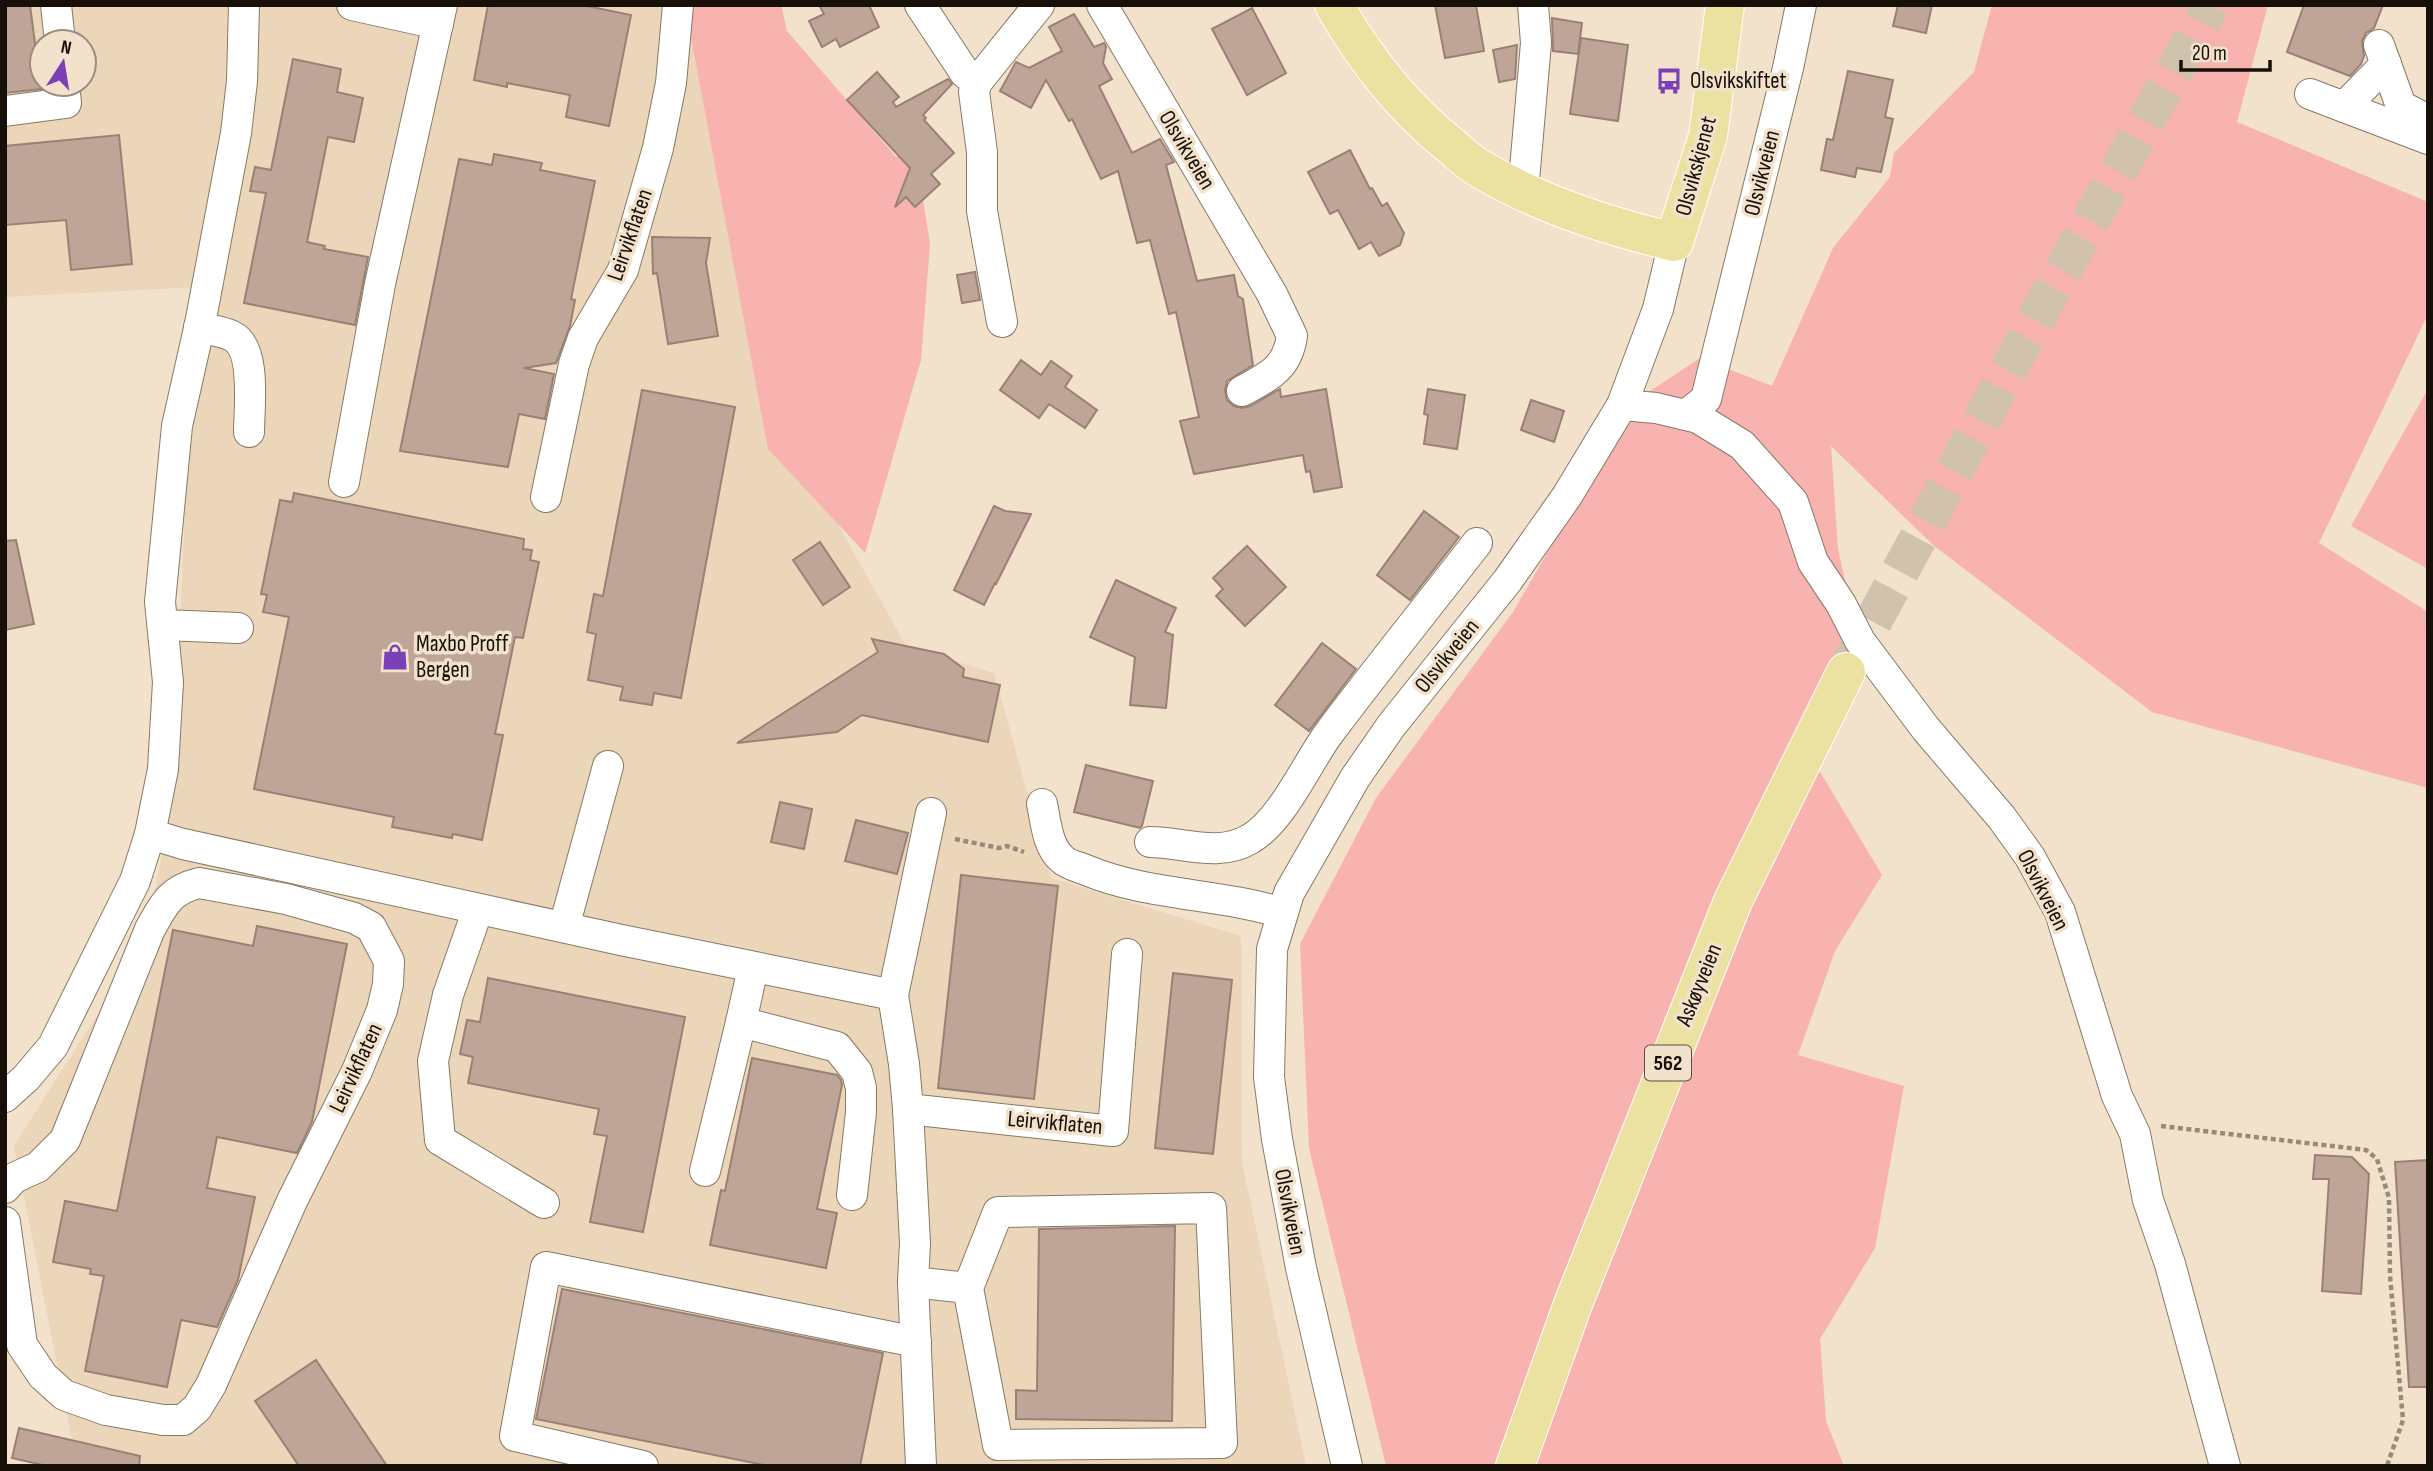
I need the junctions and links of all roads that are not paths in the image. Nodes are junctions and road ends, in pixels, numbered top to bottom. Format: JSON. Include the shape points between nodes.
{"nodes":[{"id":1,"x":56,"y":5,"type":"edge"},
{"id":2,"x":244,"y":5,"type":"edge"},
{"id":3,"x":352,"y":5,"type":"edge"},
{"id":4,"x":678,"y":5,"type":"edge"},
{"id":5,"x":920,"y":5,"type":"edge"},
{"id":6,"x":1039,"y":5,"type":"edge"},
{"id":7,"x":1102,"y":5,"type":"edge"},
{"id":8,"x":1334,"y":5,"type":"edge"},
{"id":9,"x":1534,"y":5,"type":"edge"},
{"id":10,"x":1725,"y":5,"type":"edge"},
{"id":11,"x":1801,"y":5,"type":"edge"},
{"id":12,"x":440,"y":15,"type":"edge"},
{"id":13,"x":58,"y":28,"type":"edge"},
{"id":14,"x":976,"y":82,"type":"junction"},
{"id":15,"x":2310,"y":94,"type":"dead end"},
{"id":16,"x":65,"y":98,"type":"edge"},
{"id":17,"x":2344,"y":107,"type":"junction"},
{"id":18,"x":5,"y":111,"type":"edge"},
{"id":19,"x":2428,"y":120,"type":"edge"},
{"id":20,"x":2428,"y":139,"type":"edge"},
{"id":21,"x":1523,"y":192,"type":"junction"},
{"id":22,"x":1674,"y":242,"type":"junction"},
{"id":23,"x":1002,"y":322,"type":"dead end"},
{"id":24,"x":199,"y":327,"type":"junction"},
{"id":25,"x":1242,"y":391,"type":"dead end"},
{"id":26,"x":1622,"y":405,"type":"junction"},
{"id":27,"x":1688,"y":414,"type":"junction"},
{"id":28,"x":248,"y":432,"type":"dead end"},
{"id":29,"x":344,"y":482,"type":"dead end"},
{"id":30,"x":546,"y":497,"type":"dead end"},
{"id":31,"x":1477,"y":543,"type":"dead end"},
{"id":32,"x":163,"y":625,"type":"junction"},
{"id":33,"x":238,"y":628,"type":"dead end"},
{"id":34,"x":1846,"y":672,"type":"tunnel mouth"},
{"id":35,"x":608,"y":766,"type":"dead end"},
{"id":36,"x":1042,"y":804,"type":"dead end"},
{"id":37,"x":1183,"y":824,"type":"dead end"},
{"id":38,"x":928,"y":826,"type":"road end"},
{"id":39,"x":150,"y":834,"type":"junction"},
{"id":40,"x":1150,"y":842,"type":"junction"},
{"id":41,"x":1138,"y":886,"type":"junction"},
{"id":42,"x":478,"y":908,"type":"junction"},
{"id":43,"x":1282,"y":913,"type":"junction"},
{"id":44,"x":564,"y":927,"type":"junction"},
{"id":45,"x":1128,"y":954,"type":"dead end"},
{"id":46,"x":753,"y":968,"type":"junction"},
{"id":47,"x":893,"y":995,"type":"junction"},
{"id":48,"x":741,"y":1022,"type":"junction"},
{"id":49,"x":5,"y":1097,"type":"edge"},
{"id":50,"x":908,"y":1109,"type":"junction"},
{"id":51,"x":705,"y":1171,"type":"dead end"},
{"id":52,"x":5,"y":1188,"type":"edge"},
{"id":53,"x":852,"y":1195,"type":"dead end"},
{"id":54,"x":544,"y":1203,"type":"dead end"},
{"id":55,"x":5,"y":1222,"type":"edge"},
{"id":56,"x":913,"y":1282,"type":"junction"},
{"id":57,"x":968,"y":1288,"type":"junction"},
{"id":58,"x":916,"y":1342,"type":"junction"},
{"id":59,"x":643,"y":1466,"type":"edge"},
{"id":60,"x":921,"y":1466,"type":"edge"},
{"id":61,"x":1347,"y":1466,"type":"edge"},
{"id":62,"x":1514,"y":1466,"type":"edge"},
{"id":63,"x":2225,"y":1466,"type":"edge"}],
"edges":[{"from":1,"to":13,"type":"street"},
{"from":2,"to":24,"type":"street","via":[[236,133]]},
{"from":3,"to":12,"type":"street"},
{"from":4,"to":30,"type":"street","name":"Leirvikflaten","via":[[671,83],[658,148],[624,271],[583,338],[574,364]]},
{"from":5,"to":14,"type":"street","via":[[965,73]]},
{"from":6,"to":14,"type":"street"},
{"from":7,"to":25,"type":"street","name":"Olsvikveien","via":[[1272,294],[1292,336],[1285,362]]},
{"from":8,"to":21,"type":"main road","via":[[1370,63],[1419,120],[1476,167]]},
{"from":9,"to":21,"type":"street","via":[[1536,43]]},
{"from":10,"to":22,"type":"main road","name":"Olsvikskjenet","via":[[1708,136]]},
{"from":11,"to":27,"type":"street","name":"Olsvikveien","via":[[1711,383],[1706,399]]},
{"from":12,"to":29,"type":"street","via":[[380,284]]},
{"from":14,"to":23,"type":"street","via":[[982,211]]},
{"from":15,"to":17,"type":"street"},
{"from":16,"to":18,"type":"street","via":[[66,103]]},
{"from":17,"to":19,"type":"street","via":[[2382,54],[2401,106]]},
{"from":17,"to":20,"type":"street"},
{"from":21,"to":22,"type":"main road","via":[[1584,216]]},
{"from":22,"to":26,"type":"street","name":"Olsvikveien","via":[[1658,309]]},
{"from":24,"to":28,"type":"street","via":[[233,336],[242,347],[250,385]]},
{"from":24,"to":32,"type":"street","via":[[177,426],[160,602]]},
{"from":26,"to":27,"type":"street","name":"Olsvikveien"},
{"from":26,"to":43,"type":"street","name":"Olsvikveien","via":[[1567,496],[1508,580],[1354,778]]},
{"from":27,"to":63,"type":"street","name":"Olsvikveien","via":[[1742,445],[1793,502],[1813,562],[1860,641],[2030,857],[2060,912],[2117,1096],[2134,1132],[2148,1200]]},
{"from":31,"to":40,"type":"street","name":"Olsvikveien","via":[[1328,734],[1291,794],[1260,831],[1222,848]]},
{"from":32,"to":33,"type":"street"},
{"from":32,"to":39,"type":"street","via":[[168,681],[163,769]]},
{"from":34,"to":62,"type":"main road","name":"Askøyveien","number":"562","via":[[1733,901],[1573,1304]]},
{"from":35,"to":44,"type":"street"},
{"from":36,"to":41,"type":"street","via":[[1052,848],[1063,861]]},
{"from":37,"to":40,"type":"street"},
{"from":38,"to":47,"type":"street"},
{"from":39,"to":42,"type":"street"},
{"from":39,"to":49,"type":"street","via":[[135,881],[53,1046]]},
{"from":40,"to":41,"type":"street","via":[[1138,863]]},
{"from":41,"to":43,"type":"street"},
{"from":42,"to":44,"type":"street"},
{"from":42,"to":54,"type":"street","via":[[448,995],[433,1061],[440,1140]]},
{"from":43,"to":61,"type":"street","name":"Olsvikveien","via":[[1272,948],[1269,1077],[1301,1268]]},
{"from":44,"to":46,"type":"street"},
{"from":45,"to":50,"type":"street","name":"Leirvikflaten","via":[[1112,1131]]},
{"from":46,"to":47,"type":"street"},
{"from":46,"to":48,"type":"street"},
{"from":47,"to":50,"type":"street"},
{"from":48,"to":51,"type":"street"},
{"from":48,"to":53,"type":"street","via":[[837,1047],[857,1072],[861,1112]]},
{"from":50,"to":56,"type":"street"},
{"from":52,"to":55,"type":"street","name":"Leirvikflaten","via":[[14,1178],[38,1167],[65,1140],[150,929],[168,897],[198,883],[286,899],[371,927],[389,961],[382,1010],[211,1385],[183,1420],[106,1410],[64,1395],[43,1376],[22,1345]]},
{"from":56,"to":57,"type":"street"},
{"from":56,"to":58,"type":"street"},
{"from":57,"to":57,"type":"street","via":[[998,1445],[1222,1443],[1211,1208],[998,1212]]},
{"from":58,"to":59,"type":"street","via":[[546,1267],[515,1436]]},
{"from":58,"to":60,"type":"street"}]}
